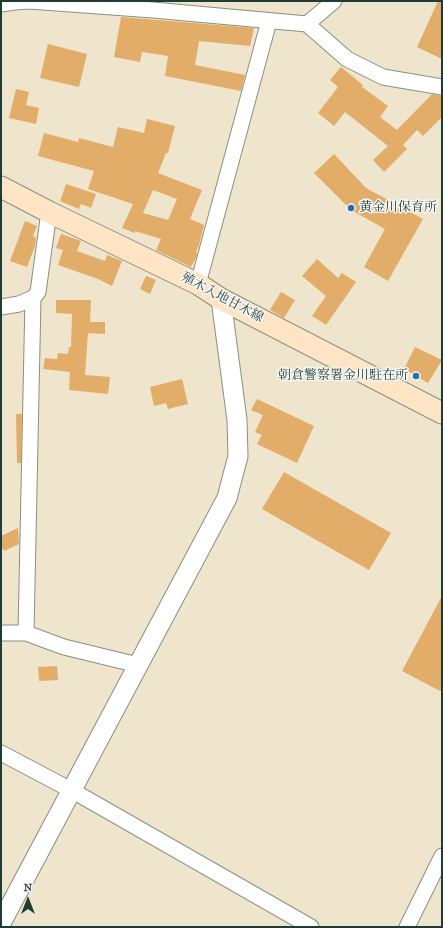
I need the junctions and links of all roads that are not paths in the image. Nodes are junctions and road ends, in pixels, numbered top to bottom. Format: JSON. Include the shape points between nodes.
{"nodes":[{"id":1,"x":334,"y":1,"type":"edge"},
{"id":2,"x":1,"y":4,"type":"edge"},
{"id":3,"x":154,"y":6,"type":"edge"},
{"id":4,"x":270,"y":21,"type":"junction"},
{"id":5,"x":307,"y":24,"type":"junction"},
{"id":6,"x":442,"y":87,"type":"edge"},
{"id":7,"x":1,"y":187,"type":"edge"},
{"id":8,"x":49,"y":212,"type":"junction"},
{"id":9,"x":198,"y":284,"type":"junction"},
{"id":10,"x":32,"y":298,"type":"junction"},
{"id":11,"x":221,"y":299,"type":"junction"},
{"id":12,"x":1,"y":307,"type":"edge"},
{"id":13,"x":441,"y":409,"type":"edge"},
{"id":14,"x":1,"y":633,"type":"edge"},
{"id":15,"x":26,"y":633,"type":"junction"},
{"id":16,"x":138,"y":665,"type":"junction"},
{"id":17,"x":1,"y":753,"type":"edge"},
{"id":18,"x":73,"y":791,"type":"junction"},
{"id":19,"x":442,"y":856,"type":"edge"},
{"id":20,"x":1,"y":924,"type":"edge"},
{"id":21,"x":311,"y":927,"type":"edge"},
{"id":22,"x":407,"y":927,"type":"edge"}],
"edges":[{"from":1,"to":5,"type":"street"},
{"from":2,"to":3,"type":"street","via":[[29,1]]},
{"from":3,"to":4,"type":"street"},
{"from":4,"to":5,"type":"street"},
{"from":4,"to":9,"type":"street"},
{"from":5,"to":6,"type":"street","via":[[346,59],[383,77]]},
{"from":7,"to":8,"type":"main road","name":"殖木入地甘木線"},
{"from":8,"to":9,"type":"main road","name":"殖木入地甘木線"},
{"from":8,"to":10,"type":"street","via":[[38,292]]},
{"from":9,"to":11,"type":"main road","name":"殖木入地甘木線"},
{"from":10,"to":12,"type":"street","via":[[20,304]]},
{"from":10,"to":15,"type":"street"},
{"from":11,"to":13,"type":"main road","name":"殖木入地甘木線"},
{"from":11,"to":16,"type":"street","via":[[237,420],[238,456],[228,498]]},
{"from":14,"to":15,"type":"street"},
{"from":15,"to":16,"type":"street","via":[[64,646]]},
{"from":16,"to":18,"type":"street"},
{"from":17,"to":18,"type":"street"},
{"from":18,"to":20,"type":"street"},
{"from":18,"to":21,"type":"street"},
{"from":19,"to":22,"type":"street"}]}
